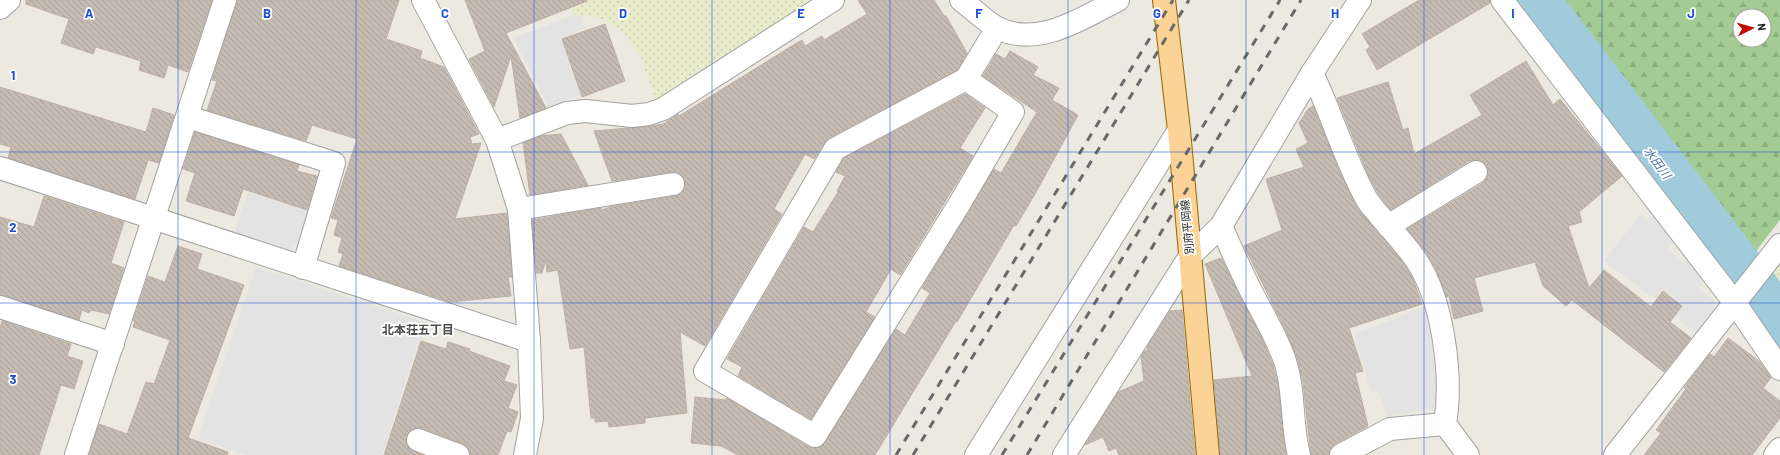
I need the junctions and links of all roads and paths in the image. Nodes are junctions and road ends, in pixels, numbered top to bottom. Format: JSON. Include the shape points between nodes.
{"nodes":[{"id":1,"x":9,"y":0,"type":"edge"},
{"id":2,"x":225,"y":0,"type":"edge"},
{"id":3,"x":423,"y":0,"type":"edge"},
{"id":4,"x":833,"y":0,"type":"edge"},
{"id":5,"x":961,"y":0,"type":"edge"},
{"id":6,"x":1118,"y":0,"type":"edge"},
{"id":7,"x":1164,"y":0,"type":"edge"},
{"id":8,"x":1360,"y":0,"type":"edge"},
{"id":9,"x":1502,"y":0,"type":"edge"},
{"id":10,"x":0,"y":8,"type":"edge"},
{"id":11,"x":997,"y":28,"type":"junction"},
{"id":12,"x":1312,"y":73,"type":"junction"},
{"id":13,"x":966,"y":79,"type":"junction"},
{"id":14,"x":188,"y":117,"type":"junction"},
{"id":15,"x":1179,"y":130,"type":"junction"},
{"id":16,"x":497,"y":140,"type":"junction"},
{"id":17,"x":0,"y":168,"type":"edge"},
{"id":18,"x":1476,"y":172,"type":"dead end"},
{"id":19,"x":673,"y":184,"type":"dead end"},
{"id":20,"x":519,"y":209,"type":"junction"},
{"id":21,"x":154,"y":219,"type":"junction"},
{"id":22,"x":1221,"y":226,"type":"junction"},
{"id":23,"x":1388,"y":226,"type":"junction"},
{"id":24,"x":1780,"y":245,"type":"edge"},
{"id":25,"x":1190,"y":256,"type":"junction"},
{"id":26,"x":303,"y":268,"type":"junction"},
{"id":27,"x":1735,"y":303,"type":"junction"},
{"id":28,"x":0,"y":306,"type":"edge"},
{"id":29,"x":529,"y":341,"type":"junction"},
{"id":30,"x":113,"y":344,"type":"junction"},
{"id":31,"x":1780,"y":369,"type":"edge"},
{"id":32,"x":1445,"y":424,"type":"junction"},
{"id":33,"x":418,"y":440,"type":"dead end"},
{"id":34,"x":1780,"y":449,"type":"edge"},
{"id":35,"x":76,"y":455,"type":"edge"},
{"id":36,"x":458,"y":455,"type":"edge"},
{"id":37,"x":525,"y":455,"type":"edge"},
{"id":38,"x":976,"y":455,"type":"edge"},
{"id":39,"x":1064,"y":455,"type":"edge"},
{"id":40,"x":1208,"y":455,"type":"edge"},
{"id":41,"x":1299,"y":455,"type":"edge"},
{"id":42,"x":1341,"y":455,"type":"edge"},
{"id":43,"x":1468,"y":455,"type":"edge"},
{"id":44,"x":1615,"y":455,"type":"edge"},
{"id":45,"x":1775,"y":455,"type":"edge"}],
"edges":[{"from":1,"to":10,"type":"street"},
{"from":2,"to":14,"type":"street"},
{"from":3,"to":16,"type":"street"},
{"from":4,"to":16,"type":"street","via":[[663,109],[632,116],[586,111],[567,113]]},
{"from":5,"to":11,"type":"street"},
{"from":6,"to":11,"type":"street","via":[[1057,30],[1041,34],[1019,34]]},
{"from":7,"to":15,"type":"main road","name":"別府平岡線"},
{"from":8,"to":12,"type":"street"},
{"from":9,"to":27,"type":"street"},
{"from":11,"to":13,"type":"street"},
{"from":12,"to":22,"type":"street"},
{"from":12,"to":23,"type":"street","via":[[1354,175],[1367,200]]},
{"from":13,"to":13,"type":"street","via":[[835,149],[705,371],[815,436],[960,203],[1013,112]]},
{"from":14,"to":21,"type":"street"},
{"from":14,"to":26,"type":"street","via":[[334,162]]},
{"from":15,"to":25,"type":"main road","name":"別府平岡線"},
{"from":15,"to":38,"type":"street"},
{"from":16,"to":20,"type":"street"},
{"from":17,"to":21,"type":"street"},
{"from":18,"to":23,"type":"street"},
{"from":19,"to":20,"type":"street"},
{"from":20,"to":29,"type":"street"},
{"from":21,"to":26,"type":"street"},
{"from":21,"to":30,"type":"street"},
{"from":22,"to":25,"type":"street"},
{"from":22,"to":41,"type":"street","via":[[1285,361],[1292,387]]},
{"from":23,"to":32,"type":"street","via":[[1415,258],[1430,285],[1447,369],[1448,406]]},
{"from":24,"to":27,"type":"street"},
{"from":25,"to":39,"type":"street"},
{"from":25,"to":40,"type":"main road","name":"別府平岡線"},
{"from":26,"to":29,"type":"street"},
{"from":27,"to":31,"type":"street"},
{"from":27,"to":44,"type":"street"},
{"from":28,"to":30,"type":"street"},
{"from":29,"to":37,"type":"street","via":[[532,418]]},
{"from":30,"to":35,"type":"street"},
{"from":32,"to":42,"type":"street","via":[[1390,430]]},
{"from":32,"to":43,"type":"street"},
{"from":33,"to":36,"type":"street"},
{"from":34,"to":45,"type":"street"}]}
